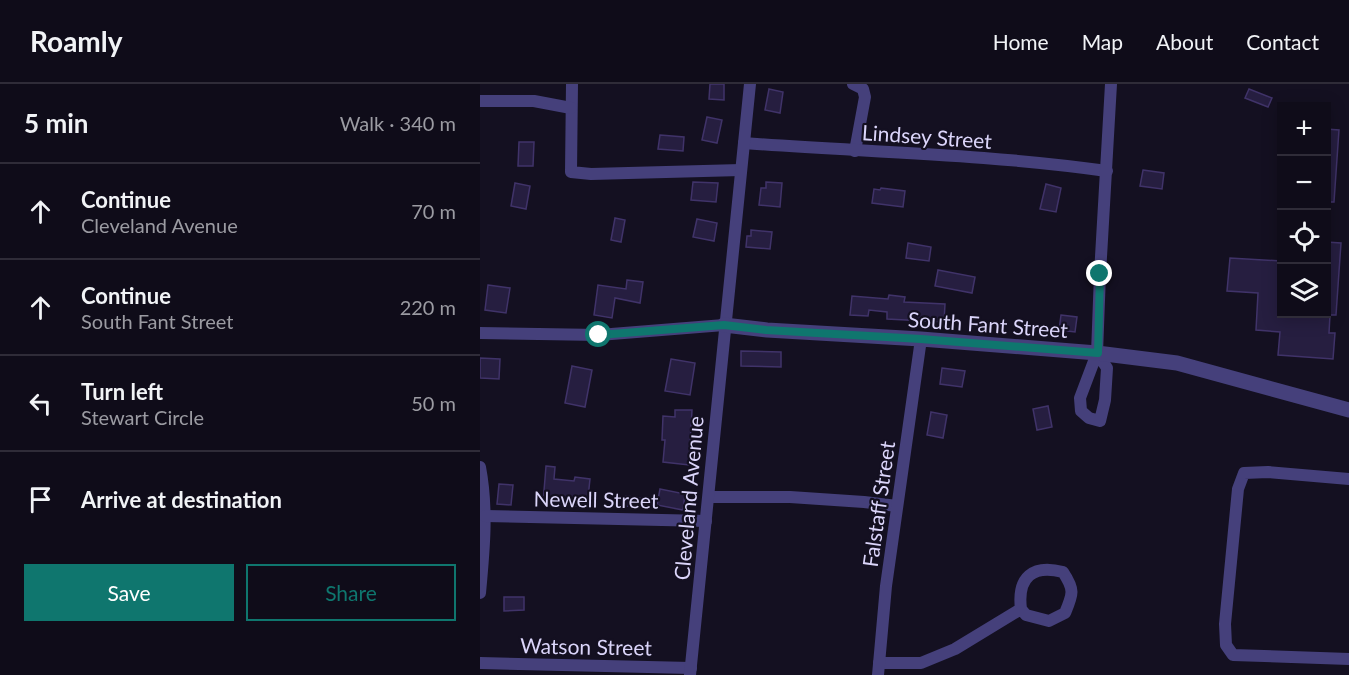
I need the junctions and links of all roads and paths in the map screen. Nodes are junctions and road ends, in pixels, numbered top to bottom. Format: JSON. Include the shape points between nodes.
{"nodes":[{"id":1,"x":572,"y":84,"type":"edge"},
{"id":2,"x":750,"y":84,"type":"edge"},
{"id":3,"x":853,"y":84,"type":"edge"},
{"id":4,"x":1111,"y":84,"type":"edge"},
{"id":5,"x":480,"y":101,"type":"edge"},
{"id":6,"x":572,"y":108,"type":"junction"},
{"id":7,"x":744,"y":143,"type":"junction"},
{"id":8,"x":855,"y":151,"type":"junction"},
{"id":9,"x":741,"y":170,"type":"junction"},
{"id":10,"x":1107,"y":171,"type":"junction"},
{"id":11,"x":724,"y":325,"type":"junction"},
{"id":12,"x":480,"y":333,"type":"edge"},
{"id":13,"x":921,"y":339,"type":"junction"},
{"id":14,"x":1098,"y":353,"type":"junction"},
{"id":15,"x":1349,"y":410,"type":"edge"},
{"id":16,"x":480,"y":467,"type":"edge"},
{"id":17,"x":1349,"y":479,"type":"edge"},
{"id":18,"x":708,"y":497,"type":"junction"},
{"id":19,"x":897,"y":506,"type":"junction"},
{"id":20,"x":485,"y":516,"type":"junction"},
{"id":21,"x":706,"y":520,"type":"junction"},
{"id":22,"x":480,"y":593,"type":"edge"},
{"id":23,"x":1021,"y":609,"type":"junction"},
{"id":24,"x":1349,"y":659,"type":"edge"},
{"id":25,"x":480,"y":663,"type":"edge"},
{"id":26,"x":878,"y":669,"type":"edge"},
{"id":27,"x":691,"y":672,"type":"edge"}],
"edges":[{"from":1,"to":6,"type":"street"},
{"from":2,"to":7,"type":"street","name":"Cleveland Avenue"},
{"from":3,"to":8,"type":"street","via":[[863,89],[865,97]]},
{"from":4,"to":10,"type":"street"},
{"from":5,"to":6,"type":"street","via":[[534,101]]},
{"from":6,"to":9,"type":"street","via":[[571,172]]},
{"from":7,"to":8,"type":"street","name":"Lindsey Street"},
{"from":7,"to":9,"type":"street","name":"Cleveland Avenue"},
{"from":8,"to":10,"type":"street","name":"Lindsey Street","via":[[960,155]]},
{"from":9,"to":11,"type":"street","name":"Cleveland Avenue"},
{"from":10,"to":14,"type":"street"},
{"from":11,"to":12,"type":"street","via":[[599,335]]},
{"from":11,"to":13,"type":"street","name":"South Fant Street"},
{"from":11,"to":18,"type":"street","name":"Cleveland Avenue"},
{"from":13,"to":14,"type":"street","name":"South Fant Street"},
{"from":13,"to":19,"type":"street","name":"Falstaff Street"},
{"from":14,"to":14,"type":"street","via":[[1080,398],[1081,411],[1100,421],[1107,368]]},
{"from":14,"to":15,"type":"street","name":"South Fant Street","via":[[1177,363]]},
{"from":16,"to":20,"type":"street"},
{"from":17,"to":24,"type":"street","via":[[1244,473],[1238,489],[1225,624],[1226,645],[1233,655]]},
{"from":18,"to":19,"type":"street","via":[[790,497]]},
{"from":18,"to":21,"type":"street","name":"Cleveland Avenue"},
{"from":19,"to":26,"type":"street","name":"Falstaff Street"},
{"from":20,"to":21,"type":"street","name":"Newell Street"},
{"from":20,"to":22,"type":"street"},
{"from":21,"to":27,"type":"street","name":"Cleveland Avenue"},
{"from":23,"to":23,"type":"street","via":[[1023,583],[1030,573],[1046,567],[1063,572],[1073,594],[1065,613],[1049,621],[1026,615]]},
{"from":23,"to":26,"type":"street","via":[[921,663]]},
{"from":25,"to":27,"type":"street","name":"Watson Street"}]}
